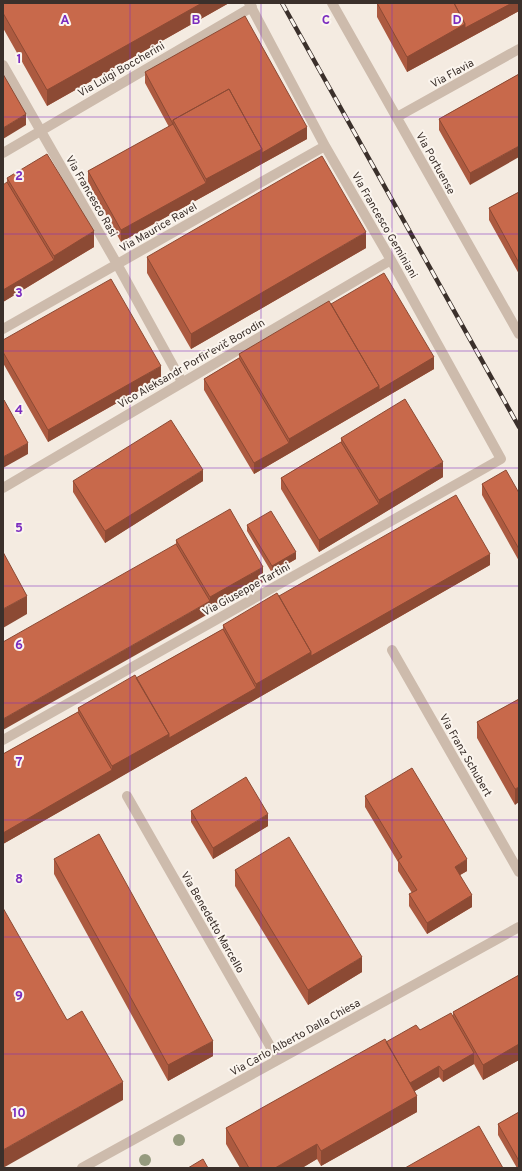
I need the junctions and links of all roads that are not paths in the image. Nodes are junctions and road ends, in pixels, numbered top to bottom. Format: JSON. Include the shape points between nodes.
{"nodes":[{"id":1,"x":332,"y":3,"type":"edge"},
{"id":2,"x":251,"y":5,"type":"edge"},
{"id":3,"x":519,"y":49,"type":"edge"},
{"id":4,"x":3,"y":65,"type":"edge"},
{"id":5,"x":397,"y":118,"type":"junction"},
{"id":6,"x":40,"y":131,"type":"junction"},
{"id":7,"x":325,"y":146,"type":"junction"},
{"id":8,"x":3,"y":153,"type":"edge"},
{"id":9,"x":391,"y":260,"type":"junction"},
{"id":10,"x":117,"y":264,"type":"junction"},
{"id":11,"x":518,"y":328,"type":"edge"},
{"id":12,"x":3,"y":329,"type":"edge"},
{"id":13,"x":182,"y":382,"type":"junction"},
{"id":14,"x":501,"y":458,"type":"joint"},
{"id":15,"x":3,"y":488,"type":"edge"},
{"id":16,"x":392,"y":650,"type":"dead end"},
{"id":17,"x":3,"y":740,"type":"edge"},
{"id":18,"x":127,"y":796,"type":"dead end"},
{"id":19,"x":519,"y":872,"type":"edge"},
{"id":20,"x":519,"y":927,"type":"edge"},
{"id":21,"x":278,"y":1060,"type":"junction"},
{"id":22,"x":82,"y":1168,"type":"edge"}],
"edges":[{"from":1,"to":5,"type":"street","name":"Via Portuense"},
{"from":2,"to":6,"type":"street","name":"Via Luigi Boccherini"},
{"from":2,"to":7,"type":"street","name":"Via Francesco Geminiani"},
{"from":3,"to":5,"type":"street","name":"Via Flavia"},
{"from":4,"to":6,"type":"street","name":"Via Francesco Rasi"},
{"from":5,"to":11,"type":"street","name":"Via Portuense"},
{"from":6,"to":8,"type":"street","name":"Via Luigi Boccherini"},
{"from":6,"to":10,"type":"street","name":"Via Francesco Rasi"},
{"from":7,"to":9,"type":"street","name":"Via Francesco Geminiani"},
{"from":7,"to":10,"type":"street","name":"Via Maurice Ravel"},
{"from":9,"to":13,"type":"street","name":"Vico Aleksandr Porfir'evič Borodin"},
{"from":9,"to":14,"type":"street","name":"Via Francesco Geminiani"},
{"from":10,"to":12,"type":"street","name":"Via Maurice Ravel"},
{"from":10,"to":13,"type":"street","name":"Via Francesco Rasi"},
{"from":13,"to":15,"type":"street","name":"Vico Aleksandr Porfir'evič Borodin"},
{"from":14,"to":17,"type":"street","name":"Via Giuseppe Tartini"},
{"from":16,"to":19,"type":"street","name":"Via Franz Schubert"},
{"from":18,"to":21,"type":"street","name":"Via Benedetto Marcello"},
{"from":20,"to":21,"type":"street","name":"Via Carlo Alberto Dalla Chiesa"},
{"from":21,"to":22,"type":"street","name":"Via Carlo Alberto Dalla Chiesa"}]}
